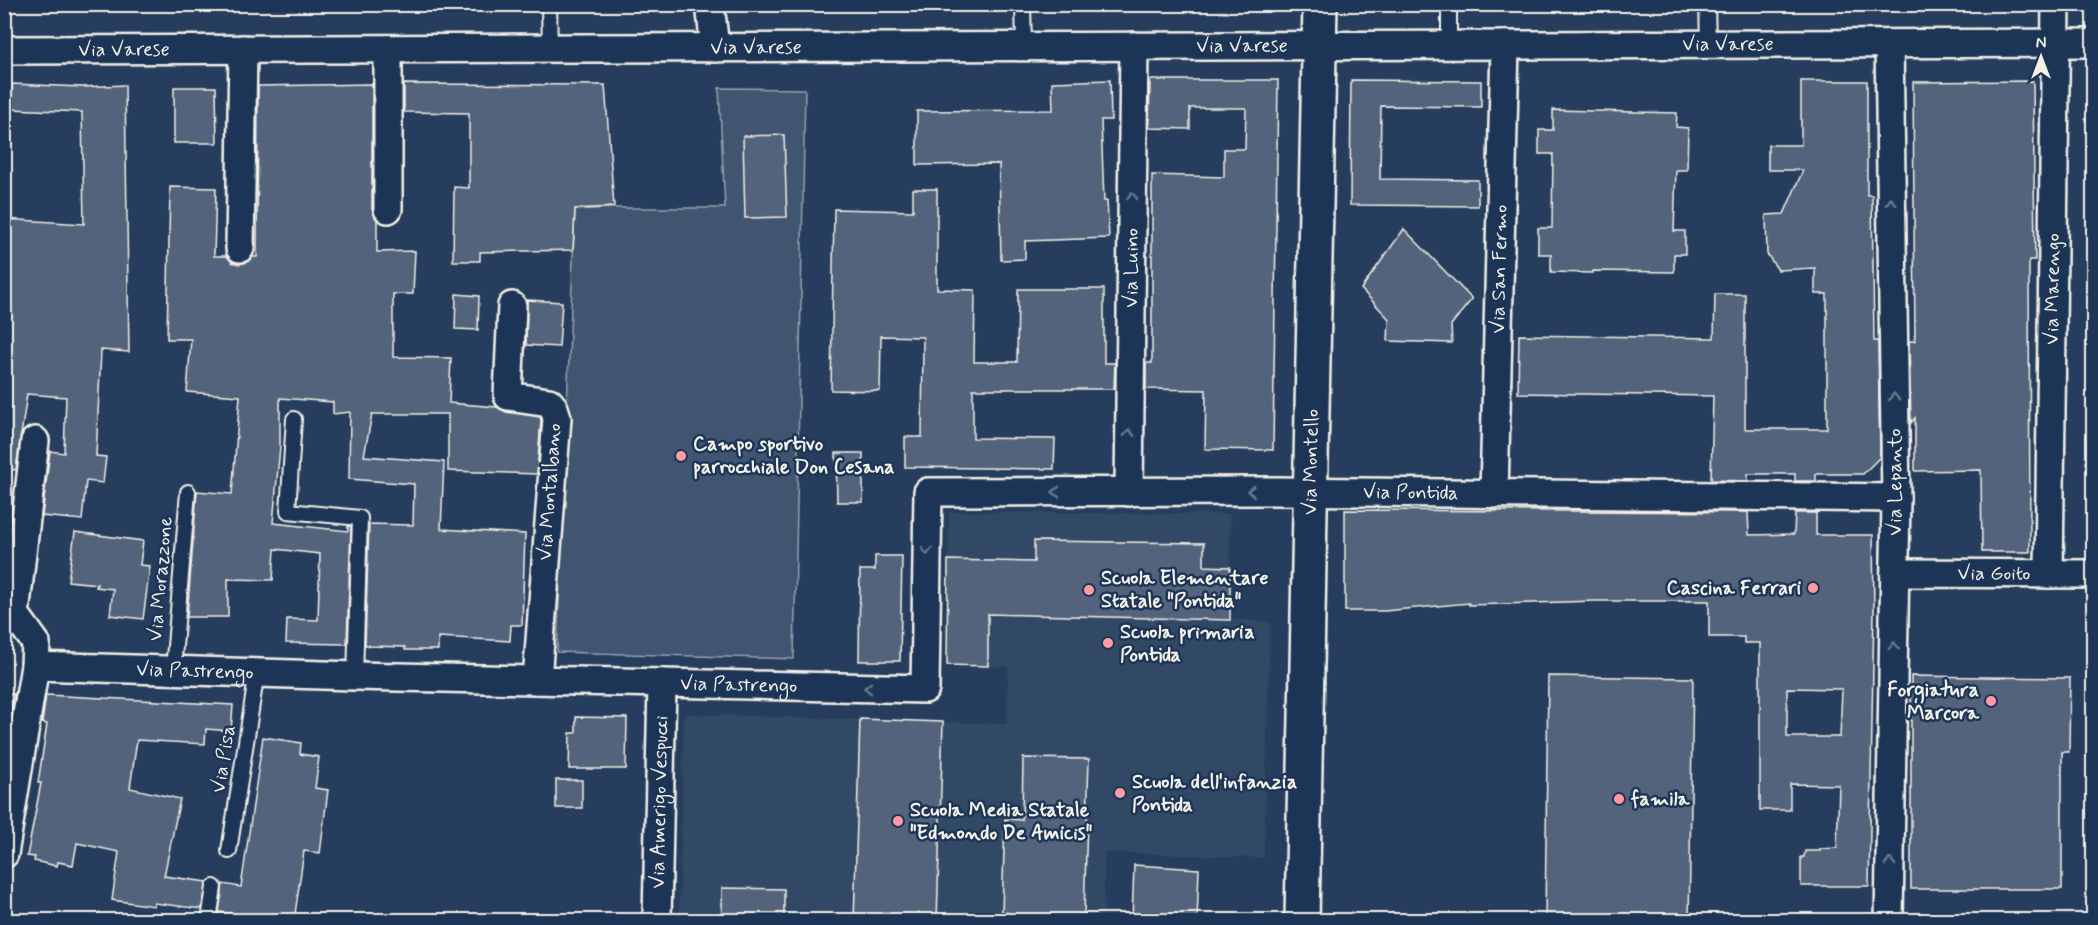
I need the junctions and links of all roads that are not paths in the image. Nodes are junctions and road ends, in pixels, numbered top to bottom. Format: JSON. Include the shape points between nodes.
{"nodes":[{"id":1,"x":549,"y":4,"type":"edge"},
{"id":2,"x":710,"y":4,"type":"edge"},
{"id":3,"x":1023,"y":4,"type":"edge"},
{"id":4,"x":1320,"y":4,"type":"edge"},
{"id":5,"x":1449,"y":4,"type":"edge"},
{"id":6,"x":1707,"y":4,"type":"edge"},
{"id":7,"x":2056,"y":4,"type":"edge"},
{"id":8,"x":2055,"y":43,"type":"junction"},
{"id":9,"x":2094,"y":43,"type":"edge"},
{"id":10,"x":1708,"y":44,"type":"junction"},
{"id":11,"x":1889,"y":44,"type":"junction"},
{"id":12,"x":1319,"y":45,"type":"junction"},
{"id":13,"x":1449,"y":45,"type":"junction"},
{"id":14,"x":1505,"y":45,"type":"junction"},
{"id":15,"x":1024,"y":46,"type":"junction"},
{"id":16,"x":1134,"y":46,"type":"junction"},
{"id":17,"x":550,"y":48,"type":"junction"},
{"id":18,"x":716,"y":48,"type":"junction"},
{"id":19,"x":243,"y":49,"type":"junction"},
{"id":20,"x":388,"y":49,"type":"junction"},
{"id":21,"x":4,"y":50,"type":"edge"},
{"id":22,"x":388,"y":209,"type":"dead end"},
{"id":23,"x":240,"y":248,"type":"dead end"},
{"id":24,"x":512,"y":306,"type":"dead end"},
{"id":25,"x":294,"y":419,"type":"dead end"},
{"id":26,"x":35,"y":441,"type":"dead end"},
{"id":27,"x":188,"y":492,"type":"dead end"},
{"id":28,"x":928,"y":492,"type":"joint"},
{"id":29,"x":1129,"y":492,"type":"junction"},
{"id":30,"x":1310,"y":492,"type":"junction"},
{"id":31,"x":1494,"y":494,"type":"junction"},
{"id":32,"x":1896,"y":498,"type":"junction"},
{"id":33,"x":1895,"y":573,"type":"junction"},
{"id":34,"x":2049,"y":574,"type":"junction"},
{"id":35,"x":2094,"y":574,"type":"edge"},
{"id":36,"x":35,"y":666,"type":"junction"},
{"id":37,"x":173,"y":670,"type":"junction"},
{"id":38,"x":256,"y":672,"type":"junction"},
{"id":39,"x":355,"y":676,"type":"junction"},
{"id":40,"x":537,"y":680,"type":"junction"},
{"id":41,"x":662,"y":683,"type":"junction"},
{"id":42,"x":229,"y":851,"type":"dead end"},
{"id":43,"x":4,"y":854,"type":"edge"},
{"id":44,"x":214,"y":887,"type":"dead end"},
{"id":45,"x":209,"y":921,"type":"edge"},
{"id":46,"x":657,"y":921,"type":"edge"},
{"id":47,"x":1302,"y":921,"type":"edge"},
{"id":48,"x":1889,"y":921,"type":"edge"}],
"edges":[{"from":1,"to":17,"type":"lane"},
{"from":2,"to":18,"type":"street"},
{"from":3,"to":15,"type":"lane"},
{"from":4,"to":12,"type":"street","name":"Via Montello"},
{"from":5,"to":13,"type":"lane"},
{"from":6,"to":10,"type":"lane"},
{"from":7,"to":8,"type":"street","name":"Via Marengo"},
{"from":8,"to":9,"type":"street","name":"Via Varese"},
{"from":8,"to":11,"type":"street","name":"Via Varese"},
{"from":8,"to":34,"type":"street","name":"Via Marengo"},
{"from":10,"to":11,"type":"street","name":"Via Varese"},
{"from":10,"to":14,"type":"street","name":"Via Varese"},
{"from":32,"to":11,"type":"street","name":"Via Lepanto","one_way":true},
{"from":12,"to":13,"type":"street","name":"Via Varese"},
{"from":12,"to":16,"type":"street","name":"Via Varese"},
{"from":12,"to":30,"type":"street","name":"Via Montello"},
{"from":13,"to":14,"type":"street","name":"Via Varese"},
{"from":14,"to":31,"type":"street","name":"Via San Fermo"},
{"from":15,"to":16,"type":"street","name":"Via Varese"},
{"from":15,"to":18,"type":"street","name":"Via Varese"},
{"from":29,"to":16,"type":"street","name":"Via Luino","one_way":true},
{"from":17,"to":18,"type":"street","name":"Via Varese"},
{"from":17,"to":20,"type":"street","name":"Via Varese"},
{"from":19,"to":20,"type":"street","name":"Via Varese"},
{"from":19,"to":21,"type":"street","name":"Via Varese"},
{"from":19,"to":23,"type":"street"},
{"from":20,"to":22,"type":"street"},
{"from":24,"to":40,"type":"street","name":"Via Montalbano","via":[[508,396],[549,402],[557,418]]},
{"from":25,"to":39,"type":"lane","via":[[288,511],[360,518]]},
{"from":26,"to":36,"type":"street","via":[[15,614],[36,643]]},
{"from":27,"to":37,"type":"lane","name":"Via Morazzone"},
{"from":29,"to":28,"type":"street","name":"Via Pontida","one_way":true},
{"from":28,"to":41,"type":"street","name":"Via Pastrengo","one_way":true,"via":[[925,689]]},
{"from":30,"to":29,"type":"street","name":"Via Pontida","one_way":true},
{"from":30,"to":31,"type":"street","name":"Via Pontida"},
{"from":30,"to":47,"type":"street","name":"Via Montello"},
{"from":31,"to":32,"type":"street","name":"Via Pontida"},
{"from":32,"to":33,"type":"street","name":"Via Lepanto"},
{"from":33,"to":34,"type":"street","name":"Via Goito"},
{"from":48,"to":33,"type":"street","name":"Via Lepanto","one_way":true},
{"from":34,"to":35,"type":"street","name":"Via Goito"},
{"from":36,"to":37,"type":"street","name":"Via Pastrengo"},
{"from":36,"to":43,"type":"street"},
{"from":37,"to":38,"type":"street","name":"Via Pastrengo"},
{"from":38,"to":39,"type":"street","name":"Via Pastrengo"},
{"from":38,"to":42,"type":"lane","name":"Via Pisa"},
{"from":39,"to":40,"type":"street","name":"Via Pastrengo"},
{"from":40,"to":41,"type":"street","name":"Via Pastrengo"},
{"from":41,"to":46,"type":"street","name":"Via Amerigo Vespucci"},
{"from":44,"to":45,"type":"lane"}]}
